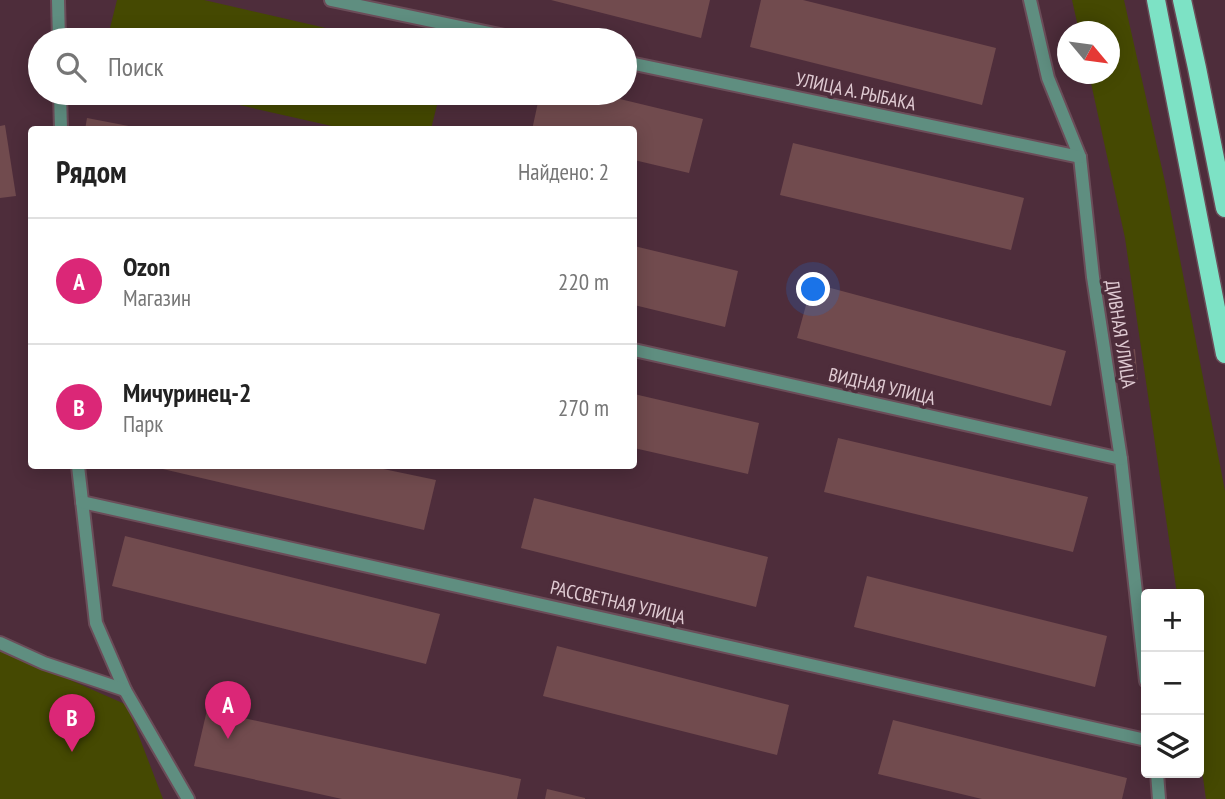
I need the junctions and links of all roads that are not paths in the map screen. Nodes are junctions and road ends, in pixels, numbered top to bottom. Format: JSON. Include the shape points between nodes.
{"nodes":[{"id":1,"x":58,"y":0,"type":"edge"},
{"id":2,"x":331,"y":0,"type":"edge"},
{"id":3,"x":1030,"y":0,"type":"edge"},
{"id":4,"x":1156,"y":0,"type":"edge"},
{"id":5,"x":1182,"y":0,"type":"edge"},
{"id":6,"x":59,"y":28,"type":"edge"},
{"id":7,"x":465,"y":28,"type":"edge"},
{"id":8,"x":637,"y":65,"type":"edge"},
{"id":9,"x":60,"y":105,"type":"edge"},
{"id":10,"x":61,"y":126,"type":"edge"},
{"id":11,"x":1080,"y":157,"type":"junction"},
{"id":12,"x":1225,"y":208,"type":"edge"},
{"id":13,"x":637,"y":351,"type":"edge"},
{"id":14,"x":1225,"y":354,"type":"edge"},
{"id":15,"x":1121,"y":460,"type":"junction"},
{"id":16,"x":78,"y":469,"type":"edge"},
{"id":17,"x":82,"y":502,"type":"junction"},
{"id":18,"x":0,"y":643,"type":"edge"},
{"id":19,"x":1143,"y":652,"type":"edge"},
{"id":20,"x":125,"y":690,"type":"junction"},
{"id":21,"x":1141,"y":739,"type":"edge"},
{"id":22,"x":1157,"y":778,"type":"edge"},
{"id":23,"x":188,"y":799,"type":"edge"},
{"id":24,"x":1159,"y":799,"type":"edge"}],
"edges":[{"from":1,"to":6,"type":"street"},
{"from":2,"to":7,"type":"street"},
{"from":3,"to":11,"type":"street","name":"ДИВНАЯ УЛИЦА","via":[[1048,78]]},
{"from":4,"to":14,"type":"main road"},
{"from":5,"to":12,"type":"main road"},
{"from":8,"to":11,"type":"street","name":"УЛИЦА А. РЫБАКА"},
{"from":9,"to":10,"type":"street"},
{"from":11,"to":15,"type":"street","name":"ДИВНАЯ УЛИЦА"},
{"from":13,"to":15,"type":"street","name":"ВИДНАЯ УЛИЦА"},
{"from":15,"to":19,"type":"street","name":"ДИВНАЯ УЛИЦА"},
{"from":16,"to":17,"type":"street"},
{"from":17,"to":20,"type":"street","via":[[96,623]]},
{"from":17,"to":21,"type":"street","name":"РАССВЕТНАЯ УЛИЦА"},
{"from":18,"to":20,"type":"street"},
{"from":20,"to":23,"type":"street"},
{"from":22,"to":24,"type":"street"}]}
